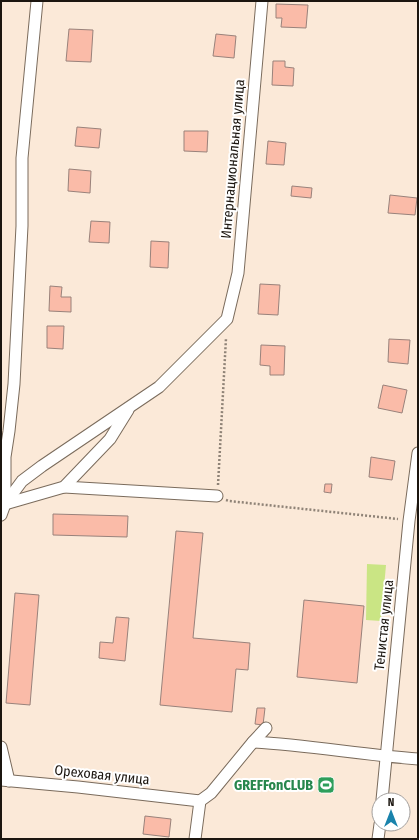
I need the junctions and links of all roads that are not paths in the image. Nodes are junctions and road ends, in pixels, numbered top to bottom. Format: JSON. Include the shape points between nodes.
{"nodes":[{"id":1,"x":37,"y":1,"type":"edge"},
{"id":2,"x":262,"y":1,"type":"edge"},
{"id":3,"x":131,"y":406,"type":"junction"},
{"id":4,"x":418,"y":453,"type":"edge"},
{"id":5,"x":64,"y":487,"type":"junction"},
{"id":6,"x":217,"y":496,"type":"road end"},
{"id":7,"x":6,"y":504,"type":"junction"},
{"id":8,"x":1,"y":515,"type":"edge"},
{"id":9,"x":266,"y":728,"type":"dead end"},
{"id":10,"x":253,"y":742,"type":"junction"},
{"id":11,"x":1,"y":748,"type":"edge"},
{"id":12,"x":386,"y":757,"type":"junction"},
{"id":13,"x":418,"y":759,"type":"edge"},
{"id":14,"x":5,"y":780,"type":"edge"},
{"id":15,"x":383,"y":792,"type":"edge"},
{"id":16,"x":200,"y":801,"type":"junction"},
{"id":17,"x":194,"y":839,"type":"edge"}],
"edges":[{"from":1,"to":7,"type":"street","via":[[22,158],[22,226],[14,384],[5,457]]},
{"from":2,"to":3,"type":"street","name":"Интернациональная улица","via":[[238,273],[227,319],[159,387]]},
{"from":3,"to":5,"type":"street","via":[[110,439]]},
{"from":3,"to":7,"type":"street","via":[[22,481]]},
{"from":4,"to":12,"type":"street","name":"Тенистая улица"},
{"from":5,"to":6,"type":"street"},
{"from":5,"to":7,"type":"street"},
{"from":7,"to":8,"type":"street"},
{"from":9,"to":10,"type":"street"},
{"from":10,"to":12,"type":"street"},
{"from":10,"to":16,"type":"street","via":[[211,793]]},
{"from":11,"to":14,"type":"street"},
{"from":12,"to":13,"type":"street"},
{"from":12,"to":15,"type":"street","name":"Тенистая улица"},
{"from":14,"to":16,"type":"street","name":"Ореховая улица"},
{"from":16,"to":17,"type":"street"}]}
